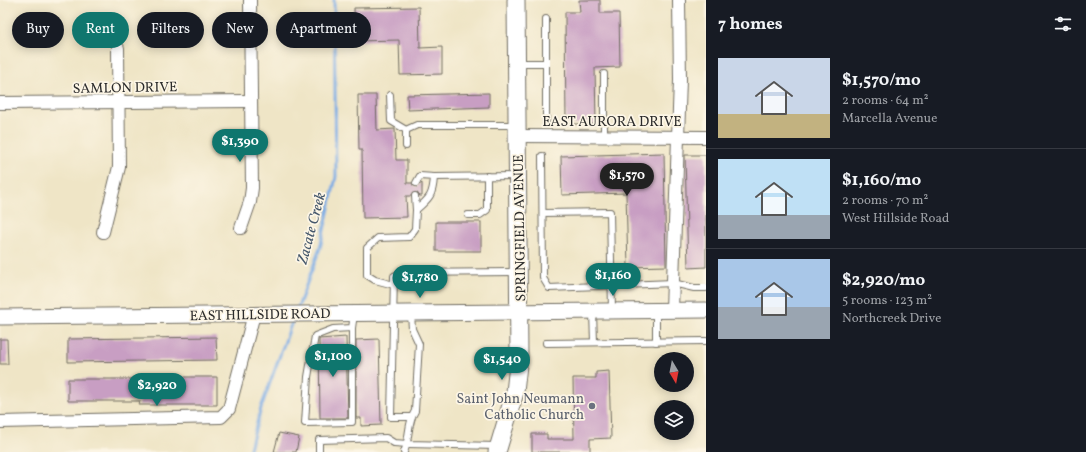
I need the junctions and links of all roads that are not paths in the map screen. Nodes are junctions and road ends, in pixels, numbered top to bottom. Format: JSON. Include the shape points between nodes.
{"nodes":[{"id":1,"x":250,"y":0,"type":"edge"},
{"id":2,"x":516,"y":0,"type":"edge"},
{"id":3,"x":679,"y":0,"type":"edge"},
{"id":4,"x":546,"y":19,"type":"dead end"},
{"id":5,"x":118,"y":48,"type":"dead end"},
{"id":6,"x":516,"y":63,"type":"junction"},
{"id":7,"x":546,"y":63,"type":"junction"},
{"id":8,"x":604,"y":74,"type":"dead end"},
{"id":9,"x":390,"y":95,"type":"dead end"},
{"id":10,"x":251,"y":100,"type":"junction"},
{"id":11,"x":119,"y":102,"type":"junction"},
{"id":12,"x":0,"y":103,"type":"edge"},
{"id":13,"x":546,"y":124,"type":"dead end"},
{"id":14,"x":406,"y":130,"type":"junction"},
{"id":15,"x":517,"y":130,"type":"junction"},
{"id":16,"x":604,"y":136,"type":"junction"},
{"id":17,"x":677,"y":137,"type":"junction"},
{"id":18,"x":706,"y":137,"type":"edge"},
{"id":19,"x":406,"y":146,"type":"dead end"},
{"id":20,"x":542,"y":156,"type":"dead end"},
{"id":21,"x":488,"y":176,"type":"junction"},
{"id":22,"x":518,"y":176,"type":"junction"},
{"id":23,"x":434,"y":177,"type":"junction"},
{"id":24,"x":416,"y":183,"type":"dead end"},
{"id":25,"x":415,"y":196,"type":"dead end"},
{"id":26,"x":416,"y":210,"type":"junction"},
{"id":27,"x":543,"y":213,"type":"junction"},
{"id":28,"x":468,"y":215,"type":"dead end"},
{"id":29,"x":241,"y":228,"type":"dead end"},
{"id":30,"x":102,"y":232,"type":"dead end"},
{"id":31,"x":519,"y":272,"type":"junction"},
{"id":32,"x":673,"y":283,"type":"junction"},
{"id":33,"x":394,"y":285,"type":"junction"},
{"id":34,"x":612,"y":286,"type":"junction"},
{"id":35,"x":706,"y":288,"type":"edge"},
{"id":36,"x":594,"y":310,"type":"junction"},
{"id":37,"x":612,"y":310,"type":"junction"},
{"id":38,"x":656,"y":310,"type":"junction"},
{"id":39,"x":672,"y":310,"type":"junction"},
{"id":40,"x":706,"y":310,"type":"edge"},
{"id":41,"x":520,"y":311,"type":"junction"},
{"id":42,"x":411,"y":312,"type":"junction"},
{"id":43,"x":394,"y":313,"type":"junction"},
{"id":44,"x":254,"y":314,"type":"junction"},
{"id":45,"x":0,"y":317,"type":"edge"},
{"id":46,"x":353,"y":320,"type":"junction"},
{"id":47,"x":706,"y":341,"type":"edge"},
{"id":48,"x":546,"y":342,"type":"dead end"},
{"id":49,"x":594,"y":342,"type":"junction"},
{"id":50,"x":656,"y":342,"type":"junction"},
{"id":51,"x":412,"y":417,"type":"junction"},
{"id":52,"x":0,"y":422,"type":"edge"},
{"id":53,"x":408,"y":444,"type":"junction"},
{"id":54,"x":498,"y":449,"type":"edge"},
{"id":55,"x":319,"y":452,"type":"edge"},
{"id":56,"x":404,"y":452,"type":"edge"}],
"edges":[{"from":1,"to":10,"type":"street"},
{"from":2,"to":6,"type":"main road","name":"SPRINGFIELD AVENUE"},
{"from":3,"to":17,"type":"street","via":[[680,80]]},
{"from":4,"to":7,"type":"lane"},
{"from":5,"to":11,"type":"street"},
{"from":6,"to":7,"type":"lane"},
{"from":6,"to":15,"type":"main road","name":"SPRINGFIELD AVENUE"},
{"from":7,"to":13,"type":"lane"},
{"from":8,"to":16,"type":"lane"},
{"from":9,"to":14,"type":"lane","via":[[391,121]]},
{"from":10,"to":11,"type":"street","name":"SAMLON DRIVE"},
{"from":10,"to":29,"type":"street","via":[[252,188]]},
{"from":11,"to":12,"type":"street","name":"SAMLON DRIVE"},
{"from":11,"to":30,"type":"street","via":[[118,167]]},
{"from":14,"to":15,"type":"lane","via":[[417,125]]},
{"from":14,"to":19,"type":"lane"},
{"from":15,"to":16,"type":"street","name":"EAST AURORA DRIVE"},
{"from":15,"to":22,"type":"main road","name":"SPRINGFIELD AVENUE"},
{"from":16,"to":17,"type":"street","name":"EAST AURORA DRIVE"},
{"from":17,"to":18,"type":"street","name":"EAST AURORA DRIVE"},
{"from":17,"to":32,"type":"street"},
{"from":20,"to":27,"type":"lane"},
{"from":21,"to":22,"type":"lane"},
{"from":21,"to":23,"type":"lane"},
{"from":21,"to":28,"type":"lane","via":[[487,210],[480,215]]},
{"from":22,"to":31,"type":"main road","name":"SPRINGFIELD AVENUE"},
{"from":23,"to":24,"type":"lane","via":[[420,176]]},
{"from":23,"to":26,"type":"lane","via":[[433,192]]},
{"from":25,"to":26,"type":"lane"},
{"from":26,"to":33,"type":"lane","via":[[416,229],[408,236],[378,238],[367,248],[367,275]]},
{"from":27,"to":34,"type":"lane","via":[[543,278],[549,288]]},
{"from":27,"to":34,"type":"lane","via":[[610,212]]},
{"from":31,"to":33,"type":"lane","via":[[401,273],[394,276]]},
{"from":31,"to":41,"type":"main road","name":"SPRINGFIELD AVENUE"},
{"from":32,"to":34,"type":"lane"},
{"from":32,"to":35,"type":"lane"},
{"from":32,"to":39,"type":"street"},
{"from":33,"to":43,"type":"lane"},
{"from":34,"to":37,"type":"lane"},
{"from":36,"to":37,"type":"street","name":"EAST HILLSIDE ROAD"},
{"from":36,"to":41,"type":"street","name":"EAST HILLSIDE ROAD"},
{"from":36,"to":49,"type":"lane"},
{"from":37,"to":38,"type":"street","name":"EAST HILLSIDE ROAD"},
{"from":38,"to":39,"type":"street","name":"EAST HILLSIDE ROAD"},
{"from":38,"to":50,"type":"lane"},
{"from":39,"to":40,"type":"street","name":"EAST HILLSIDE ROAD"},
{"from":41,"to":42,"type":"street","name":"EAST HILLSIDE ROAD"},
{"from":41,"to":54,"type":"main road","name":"SPRINGFIELD AVENUE","via":[[517,378],[510,413]]},
{"from":42,"to":43,"type":"street","name":"EAST HILLSIDE ROAD"},
{"from":42,"to":51,"type":"lane","via":[[412,329],[419,344],[415,411]]},
{"from":43,"to":46,"type":"street","name":"EAST HILLSIDE ROAD"},
{"from":43,"to":51,"type":"lane","via":[[391,417]]},
{"from":44,"to":45,"type":"street","name":"EAST HILLSIDE ROAD"},
{"from":44,"to":46,"type":"street","name":"EAST HILLSIDE ROAD","via":[[321,313]]},
{"from":44,"to":52,"type":"street","via":[[229,409],[221,417]]},
{"from":46,"to":46,"type":"lane","via":[[352,422],[305,423],[308,377],[315,336]]},
{"from":47,"to":50,"type":"lane"},
{"from":48,"to":49,"type":"lane"},
{"from":49,"to":50,"type":"lane"},
{"from":51,"to":53,"type":"lane"},
{"from":53,"to":54,"type":"lane"},
{"from":53,"to":55,"type":"lane","via":[[394,443],[386,438],[319,440]]},
{"from":53,"to":56,"type":"lane"}]}
